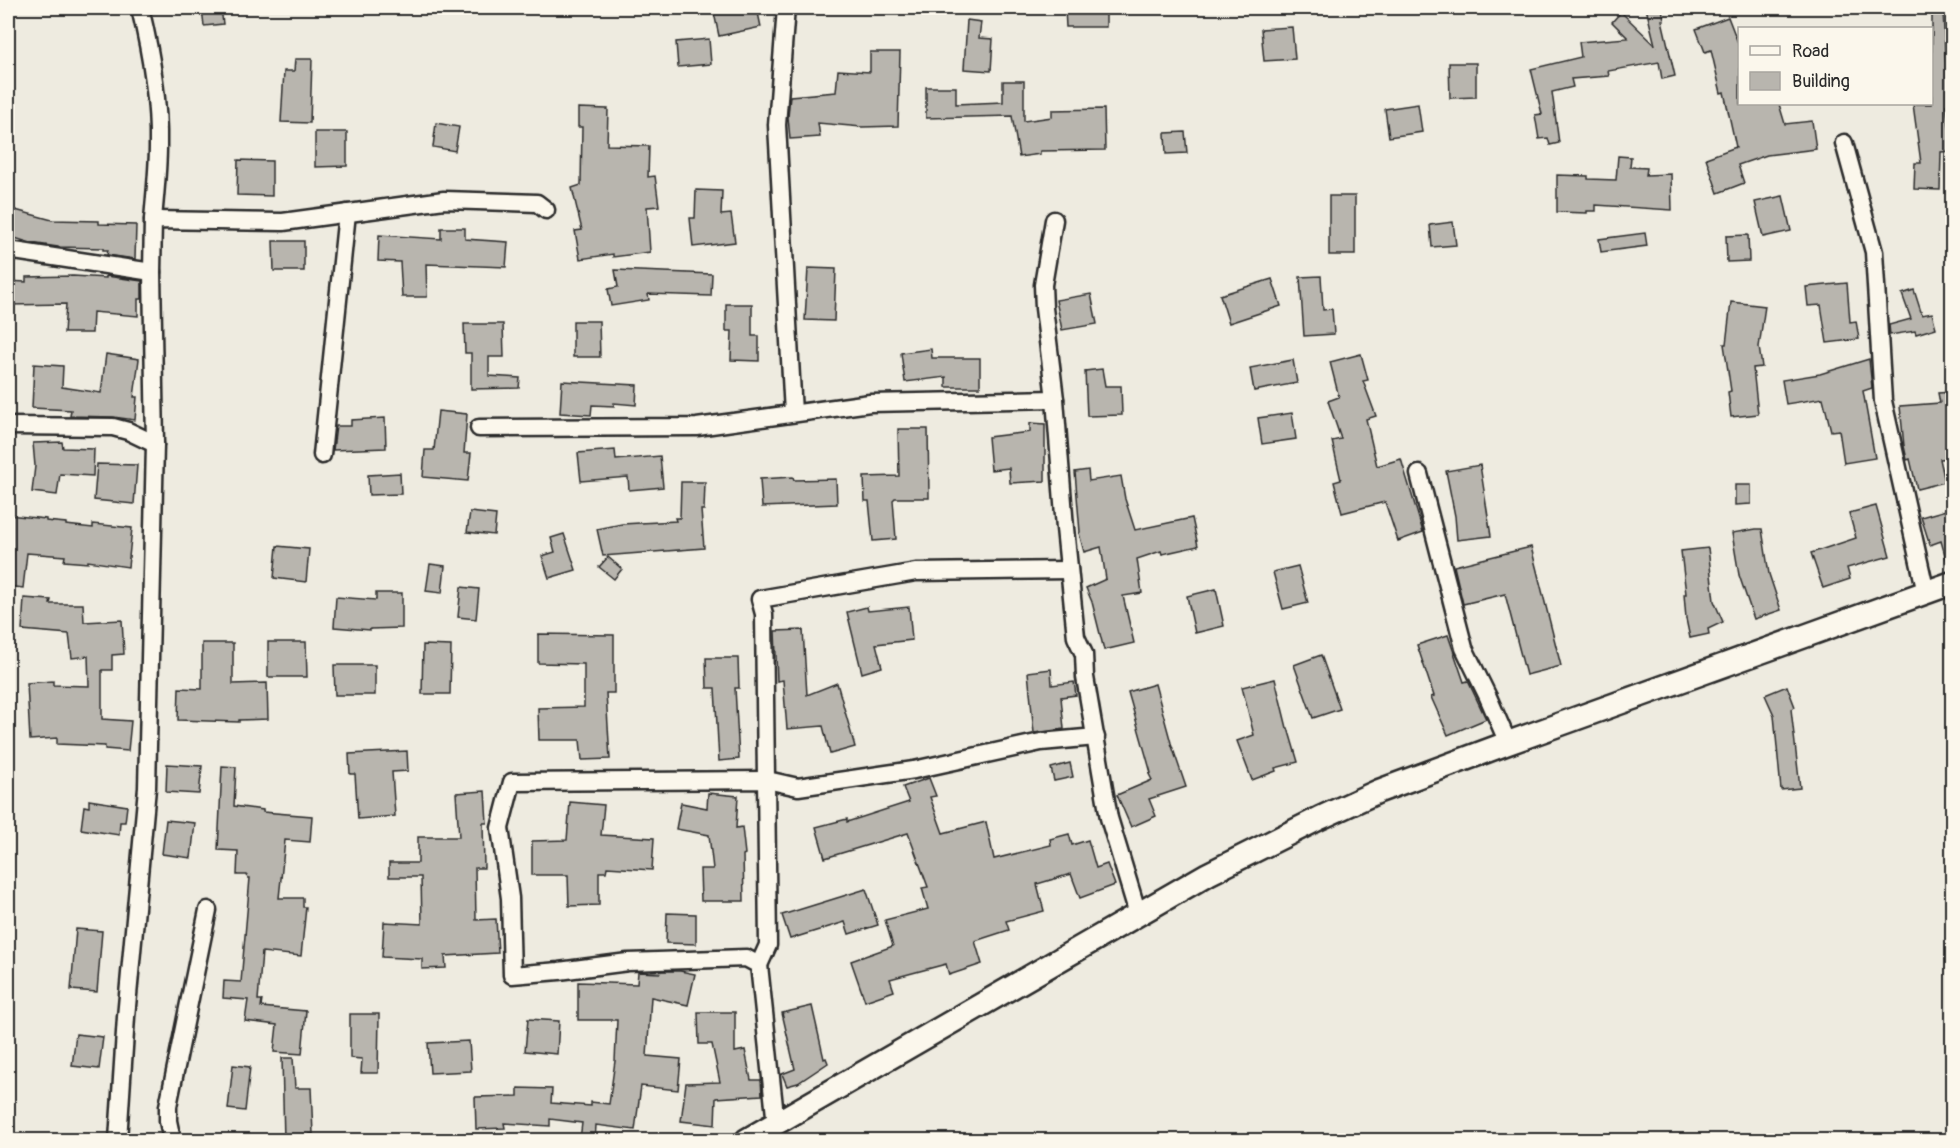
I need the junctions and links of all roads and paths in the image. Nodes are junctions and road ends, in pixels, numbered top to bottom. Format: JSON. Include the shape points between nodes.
{"nodes":[{"id":1,"x":140,"y":8,"type":"edge"},
{"id":2,"x":786,"y":8,"type":"edge"},
{"id":3,"x":1844,"y":143,"type":"dead end"},
{"id":4,"x":546,"y":210,"type":"dead end"},
{"id":5,"x":347,"y":213,"type":"junction"},
{"id":6,"x":153,"y":220,"type":"junction"},
{"id":7,"x":1054,"y":220,"type":"dead end"},
{"id":8,"x":8,"y":250,"type":"edge"},
{"id":9,"x":152,"y":272,"type":"junction"},
{"id":10,"x":1055,"y":399,"type":"junction"},
{"id":11,"x":794,"y":413,"type":"junction"},
{"id":12,"x":8,"y":426,"type":"edge"},
{"id":13,"x":479,"y":428,"type":"dead end"},
{"id":14,"x":155,"y":444,"type":"junction"},
{"id":15,"x":322,"y":455,"type":"dead end"},
{"id":16,"x":1419,"y":474,"type":"dead end"},
{"id":17,"x":1069,"y":570,"type":"junction"},
{"id":18,"x":1953,"y":583,"type":"edge"},
{"id":19,"x":1926,"y":592,"type":"junction"},
{"id":20,"x":1095,"y":737,"type":"junction"},
{"id":21,"x":1508,"y":743,"type":"junction"},
{"id":22,"x":767,"y":780,"type":"junction"},
{"id":23,"x":208,"y":910,"type":"dead end"},
{"id":24,"x":1138,"y":914,"type":"junction"},
{"id":25,"x":759,"y":965,"type":"junction"},
{"id":26,"x":776,"y":1125,"type":"junction"},
{"id":27,"x":118,"y":1140,"type":"edge"},
{"id":28,"x":171,"y":1140,"type":"edge"},
{"id":29,"x":747,"y":1140,"type":"edge"}],
"edges":[{"from":1,"to":6,"type":"street","via":[[151,51],[157,107]]},
{"from":2,"to":11,"type":"street","via":[[777,125]]},
{"from":3,"to":19,"type":"street","via":[[1875,252],[1883,401]]},
{"from":4,"to":5,"type":"street","via":[[537,203],[444,200]]},
{"from":5,"to":6,"type":"street","via":[[283,222]]},
{"from":5,"to":15,"type":"street"},
{"from":6,"to":9,"type":"street"},
{"from":7,"to":10,"type":"street","via":[[1043,285]]},
{"from":8,"to":9,"type":"street"},
{"from":9,"to":14,"type":"street"},
{"from":10,"to":11,"type":"street","via":[[870,403]]},
{"from":10,"to":17,"type":"street"},
{"from":11,"to":13,"type":"street","via":[[697,427]]},
{"from":12,"to":14,"type":"street","via":[[113,427]]},
{"from":14,"to":27,"type":"street","via":[[147,788]]},
{"from":16,"to":21,"type":"street","via":[[1464,648]]},
{"from":17,"to":20,"type":"street","via":[[1076,637],[1084,654]]},
{"from":17,"to":22,"type":"street","via":[[916,572],[760,599],[764,614]]},
{"from":18,"to":19,"type":"main road"},
{"from":19,"to":21,"type":"main road"},
{"from":20,"to":22,"type":"street","via":[[1041,742],[914,770],[798,787]]},
{"from":20,"to":24,"type":"street","via":[[1108,818]]},
{"from":21,"to":24,"type":"main road","via":[[1379,791],[1320,818]]},
{"from":22,"to":25,"type":"street","via":[[768,945]]},
{"from":22,"to":25,"type":"street","via":[[512,782],[501,828],[510,898],[512,975],[649,961],[747,958]]},
{"from":23,"to":28,"type":"street","via":[[168,1106]]},
{"from":24,"to":26,"type":"main road"},
{"from":25,"to":26,"type":"street"},
{"from":26,"to":29,"type":"main road"}]}
